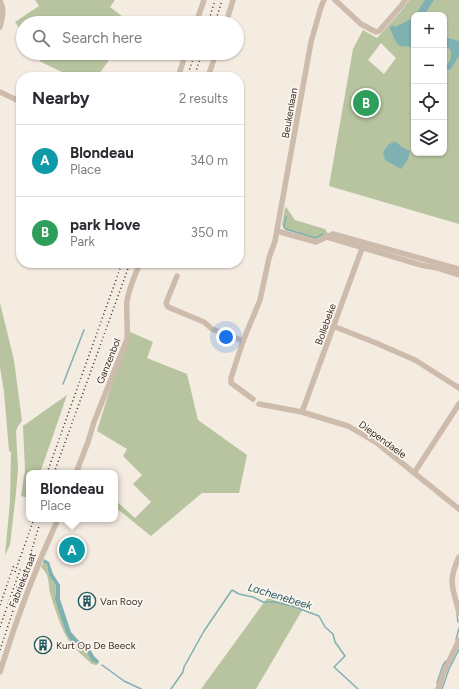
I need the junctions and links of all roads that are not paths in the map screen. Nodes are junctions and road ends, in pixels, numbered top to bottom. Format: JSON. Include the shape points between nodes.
{"nodes":[{"id":1,"x":204,"y":0,"type":"edge"},
{"id":2,"x":233,"y":0,"type":"edge"},
{"id":3,"x":324,"y":0,"type":"edge"},
{"id":4,"x":335,"y":0,"type":"edge"},
{"id":5,"x":405,"y":0,"type":"edge"},
{"id":6,"x":0,"y":2,"type":"edge"},
{"id":7,"x":198,"y":16,"type":"edge"},
{"id":8,"x":228,"y":16,"type":"edge"},
{"id":9,"x":0,"y":27,"type":"edge"},
{"id":10,"x":184,"y":60,"type":"edge"},
{"id":11,"x":214,"y":60,"type":"edge"},
{"id":12,"x":180,"y":72,"type":"edge"},
{"id":13,"x":210,"y":72,"type":"edge"},
{"id":14,"x":0,"y":92,"type":"edge"},
{"id":15,"x":16,"y":100,"type":"edge"},
{"id":16,"x":278,"y":232,"type":"junction"},
{"id":17,"x":363,"y":245,"type":"junction"},
{"id":18,"x":138,"y":268,"type":"edge"},
{"id":19,"x":459,"y":269,"type":"edge"},
{"id":20,"x":459,"y":274,"type":"edge"},
{"id":21,"x":177,"y":276,"type":"dead end"},
{"id":22,"x":333,"y":326,"type":"junction"},
{"id":23,"x":243,"y":341,"type":"junction"},
{"id":24,"x":459,"y":388,"type":"edge"},
{"id":25,"x":253,"y":399,"type":"dead end"},
{"id":26,"x":259,"y":404,"type":"dead end"},
{"id":27,"x":459,"y":404,"type":"edge"},
{"id":28,"x":302,"y":412,"type":"junction"},
{"id":29,"x":77,"y":470,"type":"edge"},
{"id":30,"x":414,"y":474,"type":"junction"},
{"id":31,"x":459,"y":509,"type":"edge"},
{"id":32,"x":57,"y":522,"type":"edge"},
{"id":33,"x":459,"y":557,"type":"edge"},
{"id":34,"x":459,"y":613,"type":"edge"},
{"id":35,"x":459,"y":640,"type":"edge"},
{"id":36,"x":0,"y":672,"type":"edge"},
{"id":37,"x":438,"y":689,"type":"edge"}],
"edges":[{"from":1,"to":7,"type":"street"},
{"from":2,"to":8,"type":"street"},
{"from":3,"to":16,"type":"street","name":"Beukenlaan","via":[[311,42]]},
{"from":4,"to":5,"type":"street","via":[[362,24],[376,32]]},
{"from":6,"to":9,"type":"street","via":[[3,12]]},
{"from":10,"to":12,"type":"street"},
{"from":11,"to":13,"type":"street"},
{"from":14,"to":15,"type":"street"},
{"from":16,"to":17,"type":"street","via":[[316,242],[333,234]]},
{"from":16,"to":23,"type":"street","name":"Beukenlaan","via":[[269,258],[260,300]]},
{"from":17,"to":19,"type":"street"},
{"from":17,"to":20,"type":"street","via":[[431,268]]},
{"from":17,"to":22,"type":"street","name":"Bollebeke"},
{"from":18,"to":29,"type":"street","name":"Ganzenbol","via":[[127,303],[128,339]]},
{"from":21,"to":23,"type":"street","via":[[166,303],[168,307]]},
{"from":22,"to":24,"type":"street","via":[[415,360]]},
{"from":22,"to":28,"type":"street","name":"Bollebeke"},
{"from":23,"to":25,"type":"street","name":"Beukenlaan","via":[[230,381]]},
{"from":26,"to":28,"type":"street","name":"Diependaele"},
{"from":27,"to":30,"type":"street"},
{"from":28,"to":30,"type":"street","name":"Diependaele","via":[[334,420],[355,429],[377,443]]},
{"from":30,"to":31,"type":"street","name":"Diependaele"},
{"from":32,"to":36,"type":"street","name":"Fabriekstraat","via":[[12,631]]},
{"from":33,"to":34,"type":"street","via":[[453,570],[451,584]]},
{"from":35,"to":37,"type":"street"}]}
